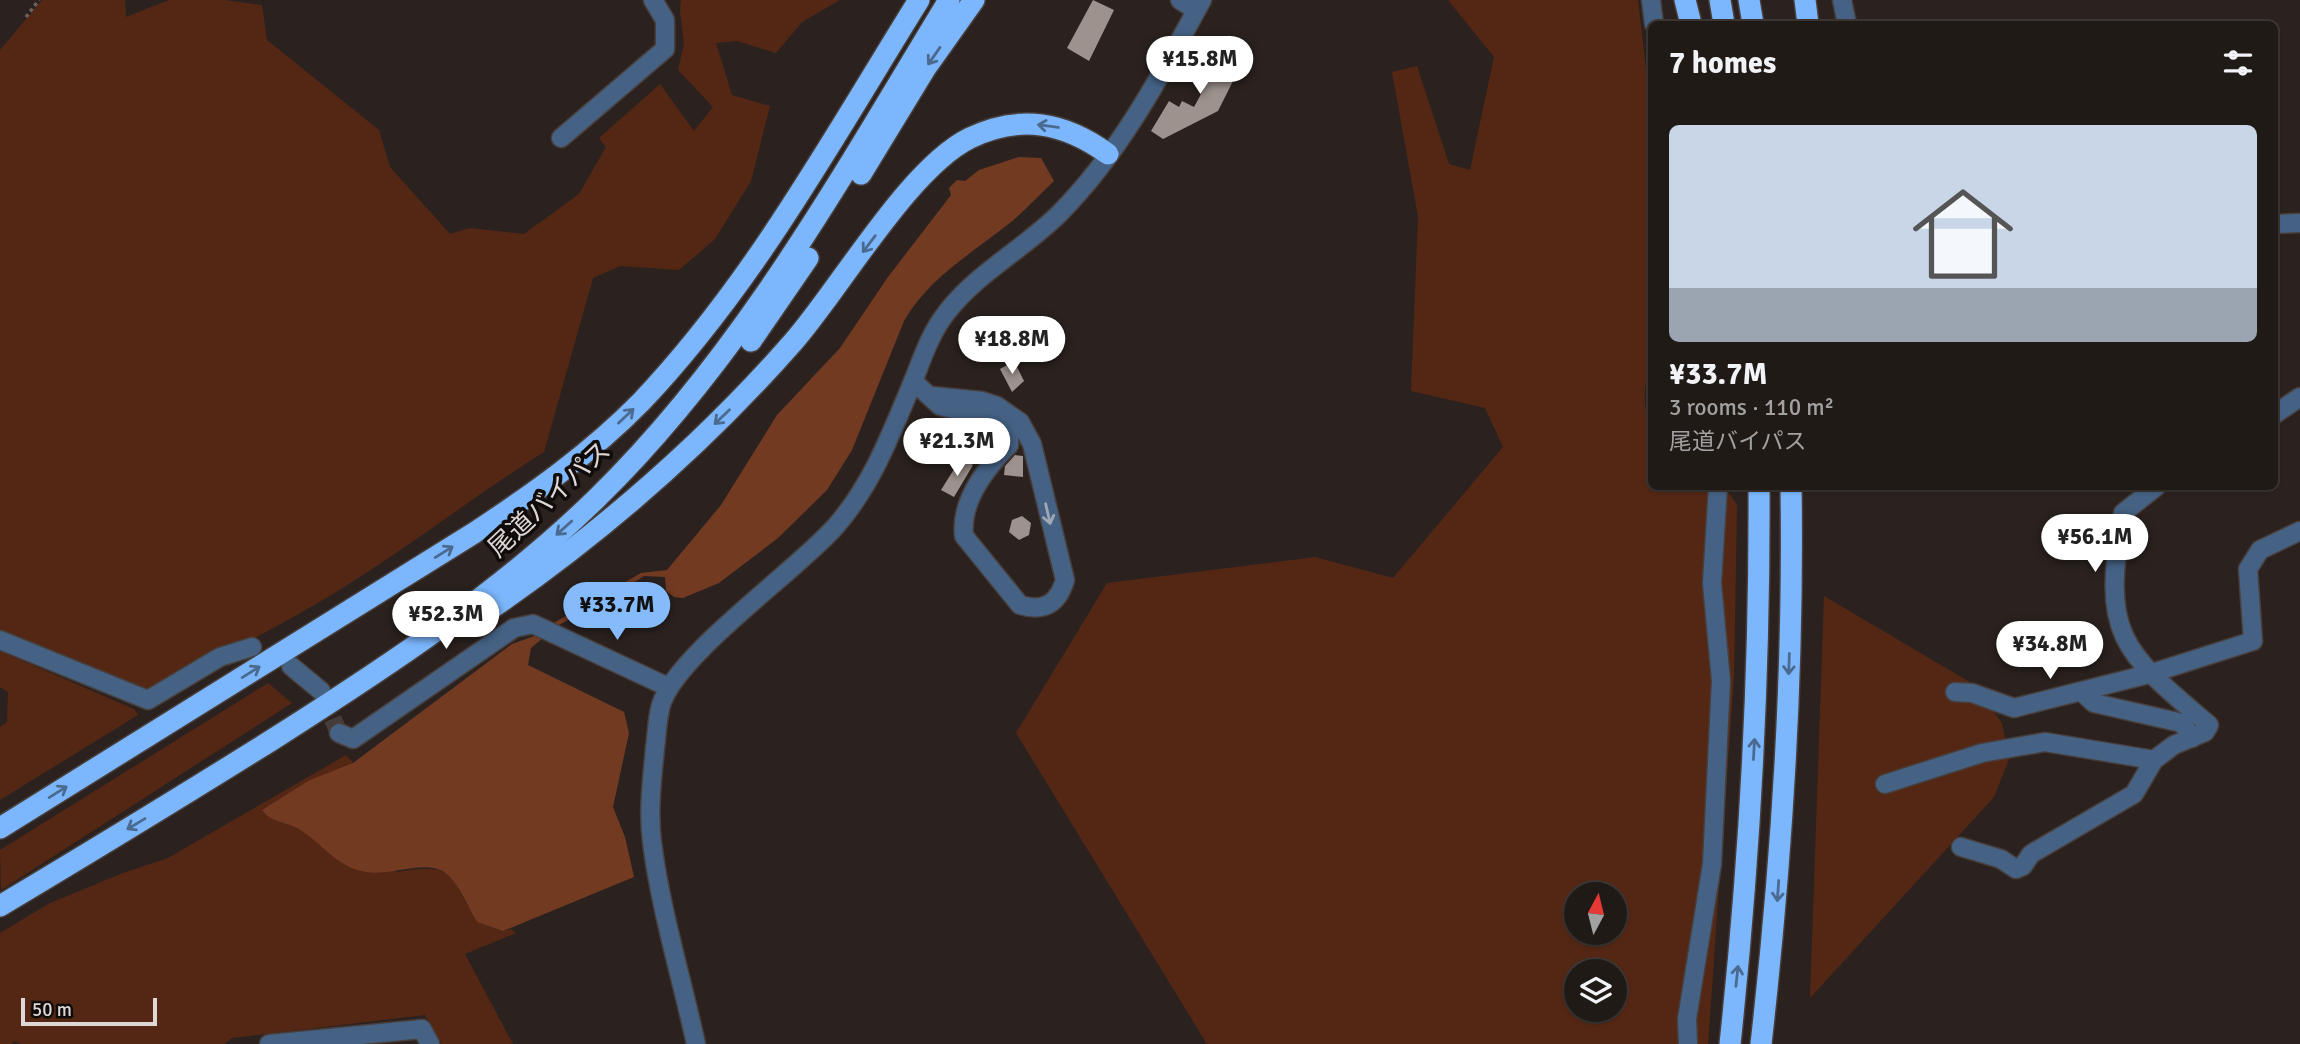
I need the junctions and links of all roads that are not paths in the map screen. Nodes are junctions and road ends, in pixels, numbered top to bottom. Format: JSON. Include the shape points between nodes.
{"nodes":[{"id":1,"x":653,"y":0,"type":"edge"},
{"id":2,"x":908,"y":0,"type":"edge"},
{"id":3,"x":919,"y":0,"type":"edge"},
{"id":4,"x":949,"y":0,"type":"edge"},
{"id":5,"x":974,"y":0,"type":"edge"},
{"id":6,"x":1180,"y":0,"type":"edge"},
{"id":7,"x":1651,"y":0,"type":"edge"},
{"id":8,"x":1685,"y":0,"type":"edge"},
{"id":9,"x":1720,"y":0,"type":"edge"},
{"id":10,"x":1749,"y":0,"type":"edge"},
{"id":11,"x":1805,"y":0,"type":"edge"},
{"id":12,"x":1842,"y":0,"type":"edge"},
{"id":13,"x":1199,"y":5,"type":"edge"},
{"id":14,"x":1654,"y":21,"type":"edge"},
{"id":15,"x":1690,"y":21,"type":"edge"},
{"id":16,"x":1724,"y":21,"type":"edge"},
{"id":17,"x":1752,"y":21,"type":"edge"},
{"id":18,"x":1808,"y":21,"type":"edge"},
{"id":19,"x":1846,"y":21,"type":"edge"},
{"id":20,"x":561,"y":138,"type":"dead end"},
{"id":21,"x":1108,"y":154,"type":"junction"},
{"id":22,"x":821,"y":158,"type":"junction"},
{"id":23,"x":2300,"y":223,"type":"edge"},
{"id":24,"x":2278,"y":226,"type":"edge"},
{"id":25,"x":913,"y":381,"type":"junction"},
{"id":26,"x":932,"y":396,"type":"junction"},
{"id":27,"x":2299,"y":400,"type":"edge"},
{"id":28,"x":2278,"y":412,"type":"edge"},
{"id":29,"x":1009,"y":445,"type":"junction"},
{"id":30,"x":1034,"y":451,"type":"junction"},
{"id":31,"x":1718,"y":490,"type":"edge"},
{"id":32,"x":1750,"y":490,"type":"edge"},
{"id":33,"x":1759,"y":490,"type":"edge"},
{"id":34,"x":1791,"y":490,"type":"edge"},
{"id":35,"x":1805,"y":490,"type":"edge"},
{"id":36,"x":2152,"y":490,"type":"edge"},
{"id":37,"x":597,"y":498,"type":"junction"},
{"id":38,"x":2300,"y":531,"type":"edge"},
{"id":39,"x":1759,"y":594,"type":"junction"},
{"id":40,"x":1792,"y":596,"type":"junction"},
{"id":41,"x":0,"y":640,"type":"edge"},
{"id":42,"x":252,"y":647,"type":"dead end"},
{"id":43,"x":290,"y":666,"type":"dead end"},
{"id":44,"x":2148,"y":674,"type":"junction"},
{"id":45,"x":668,"y":687,"type":"junction"},
{"id":46,"x":320,"y":691,"type":"tunnel mouth"},
{"id":47,"x":1955,"y":692,"type":"dead end"},
{"id":48,"x":2082,"y":692,"type":"junction"},
{"id":49,"x":339,"y":733,"type":"dead end"},
{"id":50,"x":2192,"y":737,"type":"junction"},
{"id":51,"x":2154,"y":761,"type":"junction"},
{"id":52,"x":1885,"y":784,"type":"dead end"},
{"id":53,"x":171,"y":803,"type":"junction"},
{"id":54,"x":0,"y":828,"type":"edge"},
{"id":55,"x":1961,"y":847,"type":"dead end"},
{"id":56,"x":0,"y":906,"type":"edge"},
{"id":57,"x":269,"y":1044,"type":"edge"},
{"id":58,"x":430,"y":1044,"type":"edge"},
{"id":59,"x":696,"y":1044,"type":"edge"},
{"id":60,"x":1688,"y":1044,"type":"edge"},
{"id":61,"x":1730,"y":1044,"type":"edge"},
{"id":62,"x":1761,"y":1044,"type":"edge"}],
"edges":[{"from":1,"to":20,"type":"street","via":[[665,20],[665,49]]},
{"from":2,"to":22,"type":"highway"},
{"from":3,"to":22,"type":"highway","name":"尾道バイパス"},
{"from":4,"to":37,"type":"highway","name":"尾道バイパス","via":[[830,199],[743,328],[699,386]]},
{"from":5,"to":37,"type":"highway","one_way":true,"via":[[746,348],[657,446]]},
{"from":6,"to":13,"type":"street"},
{"from":7,"to":14,"type":"street"},
{"from":8,"to":15,"type":"highway"},
{"from":9,"to":16,"type":"highway"},
{"from":10,"to":17,"type":"highway"},
{"from":11,"to":18,"type":"highway"},
{"from":12,"to":19,"type":"street"},
{"from":13,"to":21,"type":"street","via":[[1155,87]]},
{"from":21,"to":25,"type":"street","via":[[1059,213],[947,312]]},
{"from":21,"to":53,"type":"highway","one_way":true,"via":[[1076,133],[1041,124],[994,129],[948,150],[889,217],[786,350],[678,460],[613,516],[418,658],[247,763]]},
{"from":54,"to":22,"type":"highway","name":"尾道バイパス","one_way":true,"via":[[474,533],[590,449],[640,403],[685,352],[780,225]]},
{"from":23,"to":24,"type":"street"},
{"from":25,"to":26,"type":"street"},
{"from":25,"to":45,"type":"street","via":[[882,456],[834,528]]},
{"from":26,"to":29,"type":"street","via":[[940,405],[992,418],[1009,435]]},
{"from":26,"to":30,"type":"street","via":[[997,405],[1020,422]]},
{"from":27,"to":28,"type":"street"},
{"from":29,"to":30,"type":"street"},
{"from":30,"to":29,"type":"street","one_way":true,"via":[[1065,580],[1061,595],[1051,605],[1034,609],[1020,605],[964,536],[966,508],[993,462]]},
{"from":31,"to":60,"type":"street","via":[[1712,583],[1721,681],[1712,864],[1686,1019]]},
{"from":32,"to":39,"type":"highway"},
{"from":33,"to":39,"type":"highway"},
{"from":34,"to":40,"type":"highway"},
{"from":35,"to":40,"type":"highway"},
{"from":36,"to":44,"type":"street","via":[[2123,513],[2113,597],[2126,646]]},
{"from":37,"to":53,"type":"highway","name":"尾道バイパス","one_way":true,"via":[[479,600],[410,650]]},
{"from":38,"to":44,"type":"street","via":[[2260,550],[2248,569],[2253,641]]},
{"from":61,"to":39,"type":"highway","one_way":true,"via":[[1746,897]]},
{"from":40,"to":62,"type":"highway","one_way":true,"via":[[1777,901]]},
{"from":41,"to":42,"type":"street","via":[[148,700],[220,657]]},
{"from":43,"to":46,"type":"street"},
{"from":44,"to":48,"type":"street"},
{"from":44,"to":50,"type":"street","via":[[2209,725],[2206,732]]},
{"from":45,"to":49,"type":"street","via":[[533,624],[514,628],[353,739]]},
{"from":45,"to":59,"type":"street","via":[[660,707],[653,769],[652,843]]},
{"from":47,"to":48,"type":"street","via":[[2014,708]]},
{"from":48,"to":50,"type":"street","via":[[2094,703],[2182,723]]},
{"from":50,"to":51,"type":"street"},
{"from":51,"to":52,"type":"street","via":[[2045,743],[1982,753]]},
{"from":51,"to":55,"type":"street","via":[[2134,794],[2031,854],[2023,866],[2015,869],[2001,859]]},
{"from":53,"to":56,"type":"highway","name":"尾道バイパス","one_way":true},
{"from":57,"to":58,"type":"street","via":[[422,1029]]}]}
